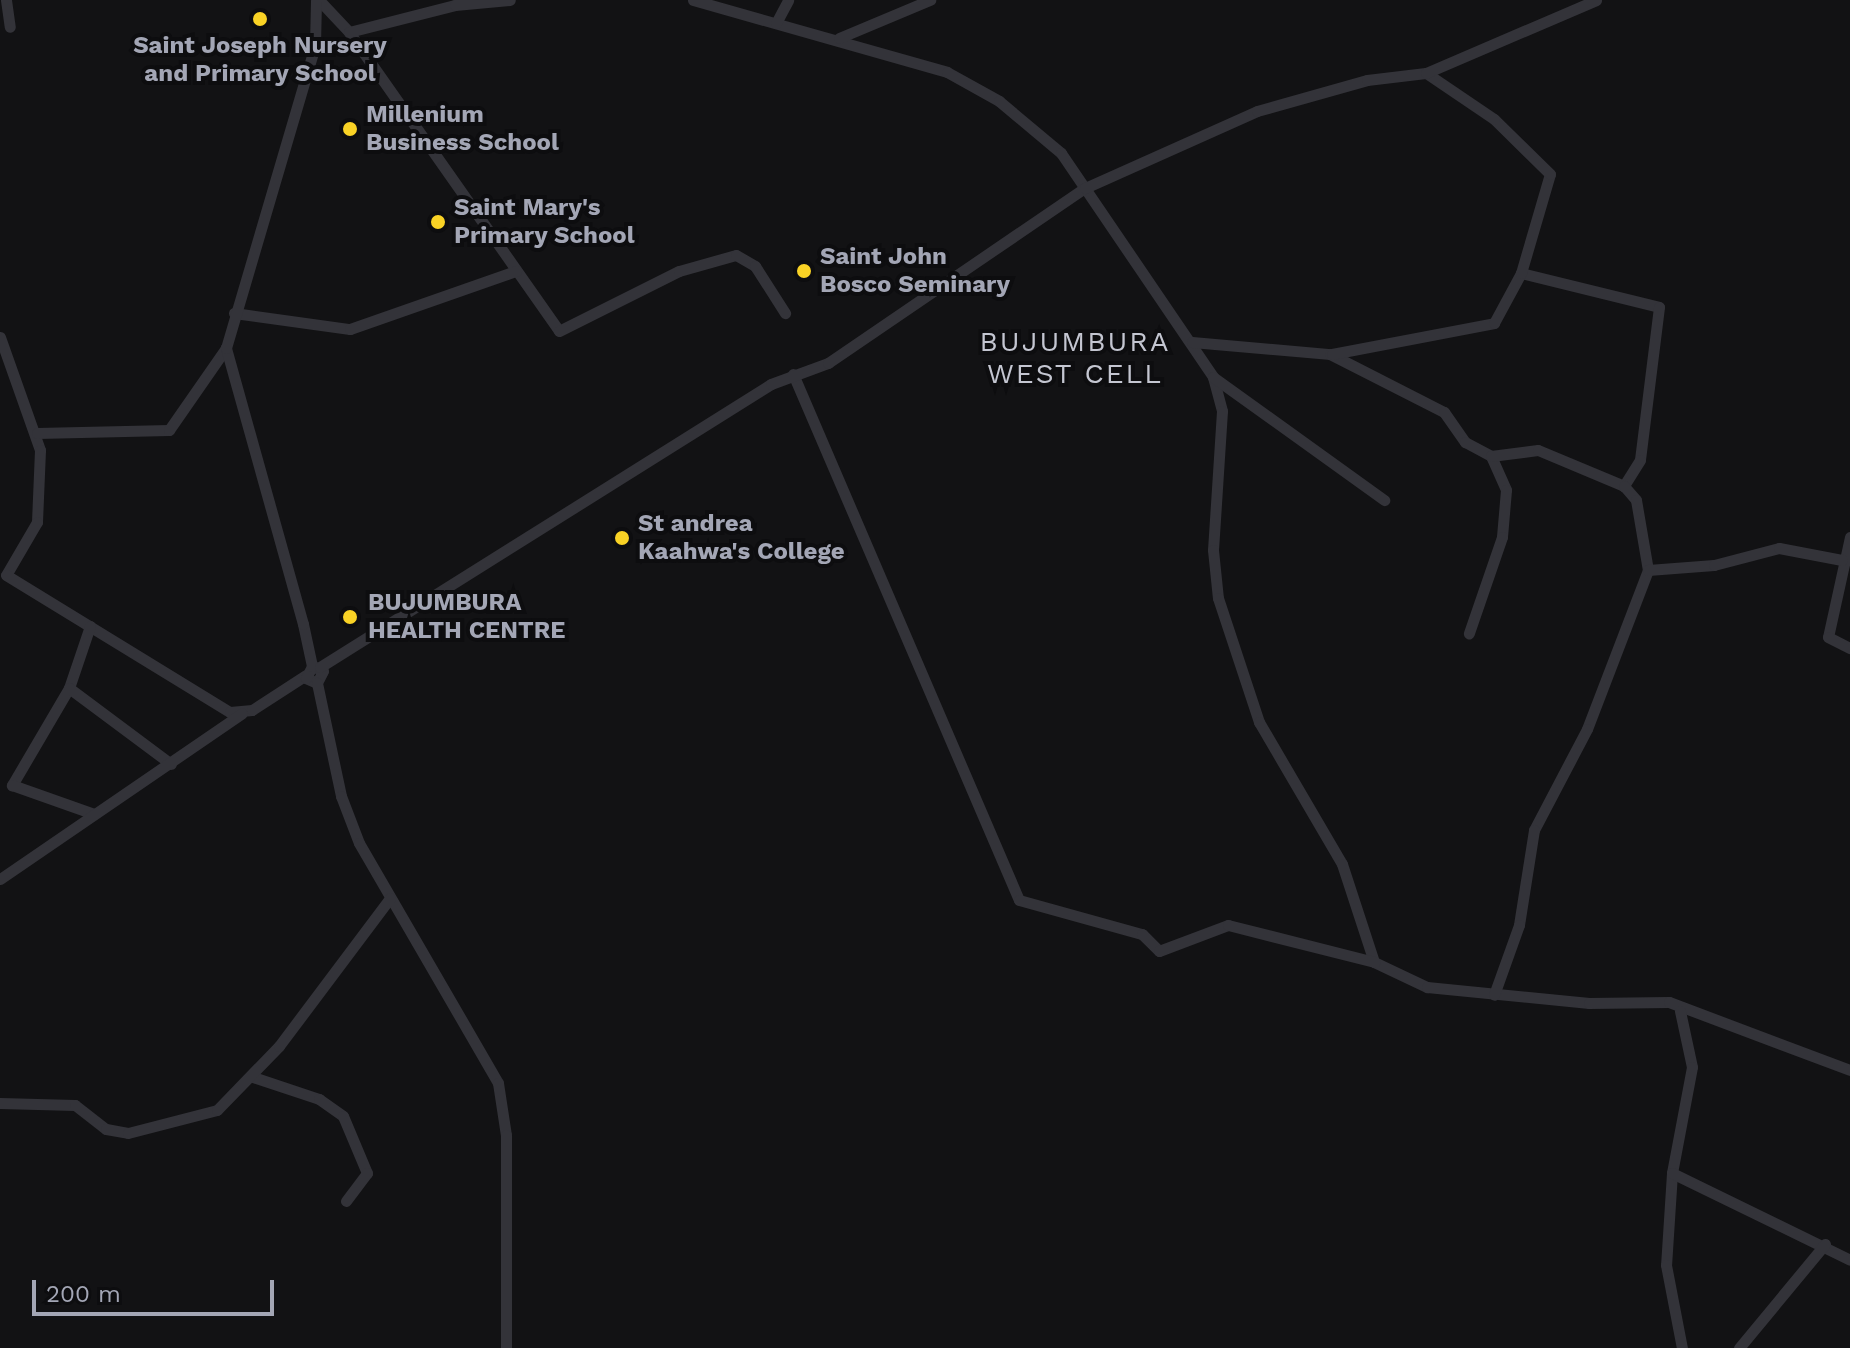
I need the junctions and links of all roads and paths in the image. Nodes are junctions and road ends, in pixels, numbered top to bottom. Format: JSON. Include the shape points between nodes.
{"nodes":[{"id":1,"x":6,"y":0,"type":"edge"},
{"id":2,"x":317,"y":0,"type":"edge"},
{"id":3,"x":510,"y":0,"type":"edge"},
{"id":4,"x":693,"y":0,"type":"edge"},
{"id":5,"x":788,"y":0,"type":"edge"},
{"id":6,"x":930,"y":0,"type":"edge"},
{"id":7,"x":1596,"y":0,"type":"edge"},
{"id":8,"x":776,"y":23,"type":"junction"},
{"id":9,"x":10,"y":27,"type":"dead end"},
{"id":10,"x":349,"y":32,"type":"junction"},
{"id":11,"x":838,"y":38,"type":"junction"},
{"id":12,"x":1426,"y":73,"type":"junction"},
{"id":13,"x":1085,"y":188,"type":"junction"},
{"id":14,"x":516,"y":271,"type":"junction"},
{"id":15,"x":1521,"y":273,"type":"junction"},
{"id":16,"x":234,"y":313,"type":"junction"},
{"id":17,"x":785,"y":313,"type":"dead end"},
{"id":18,"x":0,"y":337,"type":"edge"},
{"id":19,"x":1192,"y":342,"type":"junction"},
{"id":20,"x":226,"y":348,"type":"junction"},
{"id":21,"x":1330,"y":354,"type":"junction"},
{"id":22,"x":793,"y":374,"type":"junction"},
{"id":23,"x":1213,"y":377,"type":"junction"},
{"id":24,"x":37,"y":433,"type":"junction"},
{"id":25,"x":1491,"y":456,"type":"junction"},
{"id":26,"x":1624,"y":486,"type":"junction"},
{"id":27,"x":1384,"y":500,"type":"dead end"},
{"id":28,"x":1850,"y":537,"type":"edge"},
{"id":29,"x":1842,"y":560,"type":"junction"},
{"id":30,"x":1648,"y":570,"type":"junction"},
{"id":31,"x":3,"y":574,"type":"edge"},
{"id":32,"x":90,"y":626,"type":"junction"},
{"id":33,"x":1469,"y":633,"type":"dead end"},
{"id":34,"x":1850,"y":648,"type":"edge"},
{"id":35,"x":313,"y":669,"type":"junction"},
{"id":36,"x":69,"y":688,"type":"junction"},
{"id":37,"x":242,"y":713,"type":"junction"},
{"id":38,"x":171,"y":764,"type":"junction"},
{"id":39,"x":94,"y":814,"type":"junction"},
{"id":40,"x":0,"y":879,"type":"edge"},
{"id":41,"x":390,"y":898,"type":"junction"},
{"id":42,"x":1374,"y":962,"type":"junction"},
{"id":43,"x":1494,"y":995,"type":"junction"},
{"id":44,"x":1680,"y":1011,"type":"junction"},
{"id":45,"x":1850,"y":1070,"type":"edge"},
{"id":46,"x":253,"y":1077,"type":"junction"},
{"id":47,"x":0,"y":1103,"type":"edge"},
{"id":48,"x":1672,"y":1173,"type":"junction"},
{"id":49,"x":346,"y":1201,"type":"dead end"},
{"id":50,"x":1825,"y":1244,"type":"junction"},
{"id":51,"x":1850,"y":1260,"type":"edge"},
{"id":52,"x":506,"y":1348,"type":"edge"},
{"id":53,"x":1682,"y":1348,"type":"edge"},
{"id":54,"x":1739,"y":1348,"type":"edge"}],
"edges":[{"from":1,"to":9,"type":"street"},
{"from":2,"to":10,"type":"street"},
{"from":2,"to":16,"type":"street","via":[[315,45],[290,143]]},
{"from":3,"to":10,"type":"street","via":[[455,5]]},
{"from":4,"to":8,"type":"street"},
{"from":5,"to":8,"type":"street"},
{"from":6,"to":11,"type":"street","via":[[870,31]]},
{"from":7,"to":12,"type":"street"},
{"from":8,"to":11,"type":"street"},
{"from":10,"to":14,"type":"street"},
{"from":11,"to":13,"type":"street","via":[[973,85],[1061,153]]},
{"from":12,"to":13,"type":"street","via":[[1367,80],[1257,111]]},
{"from":12,"to":15,"type":"street","via":[[1494,119],[1550,174]]},
{"from":13,"to":19,"type":"street"},
{"from":13,"to":22,"type":"street","via":[[841,355]]},
{"from":14,"to":16,"type":"street","via":[[350,329]]},
{"from":14,"to":17,"type":"street","via":[[563,332],[679,271],[736,255],[755,266]]},
{"from":15,"to":21,"type":"street","via":[[1494,323]]},
{"from":15,"to":26,"type":"street","via":[[1659,307],[1640,460]]},
{"from":16,"to":20,"type":"street"},
{"from":18,"to":24,"type":"street"},
{"from":19,"to":21,"type":"street"},
{"from":19,"to":23,"type":"street"},
{"from":20,"to":24,"type":"street","via":[[169,430]]},
{"from":20,"to":35,"type":"street"},
{"from":21,"to":25,"type":"street","via":[[1444,412],[1465,442]]},
{"from":22,"to":35,"type":"street"},
{"from":22,"to":42,"type":"street","via":[[1019,900],[1142,934],[1159,951],[1228,925]]},
{"from":23,"to":27,"type":"street"},
{"from":23,"to":42,"type":"street","via":[[1222,411],[1213,550],[1218,598],[1259,722],[1342,864]]},
{"from":24,"to":31,"type":"street","via":[[37,522]]},
{"from":25,"to":26,"type":"street","via":[[1538,450]]},
{"from":25,"to":33,"type":"street","via":[[1506,490],[1502,537],[1494,577]]},
{"from":26,"to":30,"type":"street","via":[[1636,500]]},
{"from":28,"to":29,"type":"street"},
{"from":29,"to":30,"type":"street","via":[[1779,548],[1714,565]]},
{"from":29,"to":34,"type":"street","via":[[1828,637]]},
{"from":30,"to":43,"type":"street","via":[[1587,729],[1534,830],[1519,925]]},
{"from":31,"to":32,"type":"street"},
{"from":32,"to":36,"type":"street"},
{"from":32,"to":37,"type":"street"},
{"from":35,"to":37,"type":"street"},
{"from":35,"to":41,"type":"street","via":[[324,676],[317,683],[341,796]]},
{"from":36,"to":38,"type":"street"},
{"from":36,"to":39,"type":"street","via":[[12,785]]},
{"from":37,"to":38,"type":"street"},
{"from":38,"to":39,"type":"street"},
{"from":39,"to":40,"type":"street"},
{"from":41,"to":46,"type":"street"},
{"from":41,"to":52,"type":"street","via":[[498,1083],[506,1135]]},
{"from":42,"to":43,"type":"street","via":[[1427,987]]},
{"from":43,"to":44,"type":"street","via":[[1589,1003],[1650,999]]},
{"from":44,"to":45,"type":"street"},
{"from":44,"to":48,"type":"street","via":[[1692,1067]]},
{"from":46,"to":47,"type":"street","via":[[217,1110],[159,1131],[106,1129],[75,1105]]},
{"from":46,"to":49,"type":"street","via":[[319,1099],[343,1116],[367,1173]]},
{"from":48,"to":50,"type":"street"},
{"from":48,"to":53,"type":"street","via":[[1666,1265]]},
{"from":50,"to":51,"type":"street"},
{"from":50,"to":54,"type":"street"}]}
